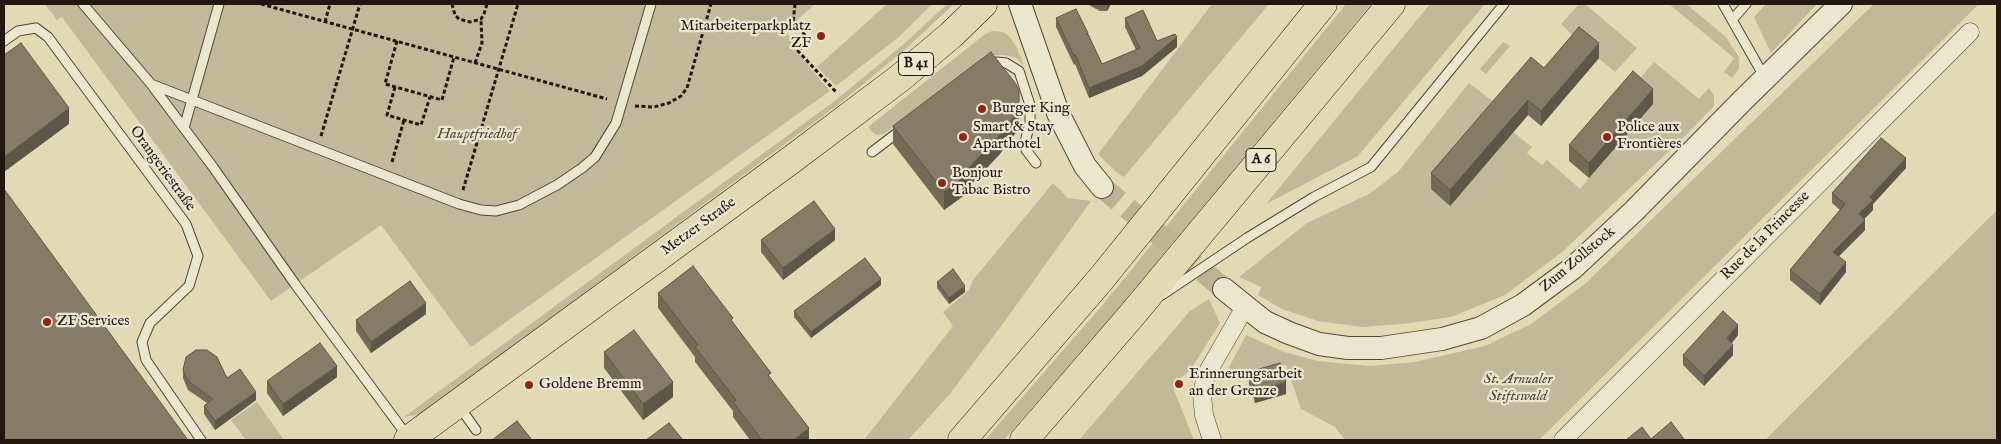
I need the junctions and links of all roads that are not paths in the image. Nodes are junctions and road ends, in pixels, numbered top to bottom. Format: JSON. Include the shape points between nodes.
{"nodes":[{"id":1,"x":83,"y":4,"type":"edge"},
{"id":2,"x":219,"y":4,"type":"edge"},
{"id":3,"x":651,"y":4,"type":"edge"},
{"id":4,"x":982,"y":4,"type":"edge"},
{"id":5,"x":1020,"y":4,"type":"edge"},
{"id":6,"x":1323,"y":4,"type":"edge"},
{"id":7,"x":1391,"y":4,"type":"edge"},
{"id":8,"x":1504,"y":4,"type":"edge"},
{"id":9,"x":1723,"y":4,"type":"edge"},
{"id":10,"x":1746,"y":4,"type":"edge"},
{"id":11,"x":1841,"y":4,"type":"edge"},
{"id":12,"x":1732,"y":20,"type":"junction"},
{"id":13,"x":1970,"y":32,"type":"dead end"},
{"id":14,"x":4,"y":41,"type":"edge"},
{"id":15,"x":980,"y":71,"type":"edge"},
{"id":16,"x":1765,"y":78,"type":"junction"},
{"id":17,"x":151,"y":84,"type":"junction"},
{"id":18,"x":191,"y":99,"type":"junction"},
{"id":19,"x":910,"y":123,"type":"edge"},
{"id":20,"x":184,"y":128,"type":"junction"},
{"id":21,"x":872,"y":152,"type":"dead end"},
{"id":22,"x":1036,"y":163,"type":"dead end"},
{"id":23,"x":1102,"y":187,"type":"tunnel mouth"},
{"id":24,"x":1224,"y":289,"type":"tunnel mouth"},
{"id":25,"x":1245,"y":307,"type":"junction"},
{"id":26,"x":1131,"y":316,"type":"junction"},
{"id":27,"x":457,"y":404,"type":"junction"},
{"id":28,"x":476,"y":430,"type":"dead end"},
{"id":29,"x":201,"y":440,"type":"edge"},
{"id":30,"x":409,"y":440,"type":"edge"},
{"id":31,"x":962,"y":440,"type":"edge"},
{"id":32,"x":1024,"y":440,"type":"edge"},
{"id":33,"x":1212,"y":440,"type":"edge"},
{"id":34,"x":1563,"y":440,"type":"edge"}],
"edges":[{"from":1,"to":17,"type":"lane"},
{"from":2,"to":18,"type":"lane"},
{"from":3,"to":18,"type":"lane","via":[[616,124],[595,157],[557,184],[519,205],[496,211],[459,204]]},
{"from":4,"to":27,"type":"main road","name":"Metzer Straße","number":"B 41","via":[[900,78]]},
{"from":5,"to":23,"type":"street","via":[[1058,113],[1085,166]]},
{"from":6,"to":31,"type":"main road","via":[[1101,279]]},
{"from":7,"to":26,"type":"main road","number":"A 6"},
{"from":8,"to":26,"type":"lane","via":[[1370,167],[1247,238]]},
{"from":9,"to":12,"type":"lane"},
{"from":10,"to":12,"type":"lane"},
{"from":11,"to":16,"type":"street","name":"Zum Zollstock"},
{"from":12,"to":16,"type":"lane"},
{"from":13,"to":34,"type":"street","name":"Rue de la Princesse"},
{"from":14,"to":29,"type":"lane","name":"Orangeriestraße","via":[[18,31],[36,28],[48,37],[186,224],[198,256],[189,286],[150,323],[142,342],[146,360]]},
{"from":15,"to":22,"type":"lane","via":[[997,62],[1019,71],[1030,105],[1026,150]]},
{"from":16,"to":25,"type":"street","name":"Zum Zollstock","via":[[1573,268],[1523,305],[1480,328],[1412,344],[1348,348],[1319,344],[1289,334]]},
{"from":17,"to":18,"type":"lane"},
{"from":17,"to":20,"type":"lane"},
{"from":18,"to":20,"type":"lane"},
{"from":19,"to":21,"type":"lane"},
{"from":20,"to":30,"type":"lane"},
{"from":24,"to":25,"type":"street","name":"Zum Zollstock"},
{"from":25,"to":33,"type":"street","via":[[1206,375],[1202,395]]},
{"from":26,"to":32,"type":"main road","number":"A 6"},
{"from":27,"to":28,"type":"lane"},
{"from":27,"to":30,"type":"main road","name":"Metzer Straße"}]}
